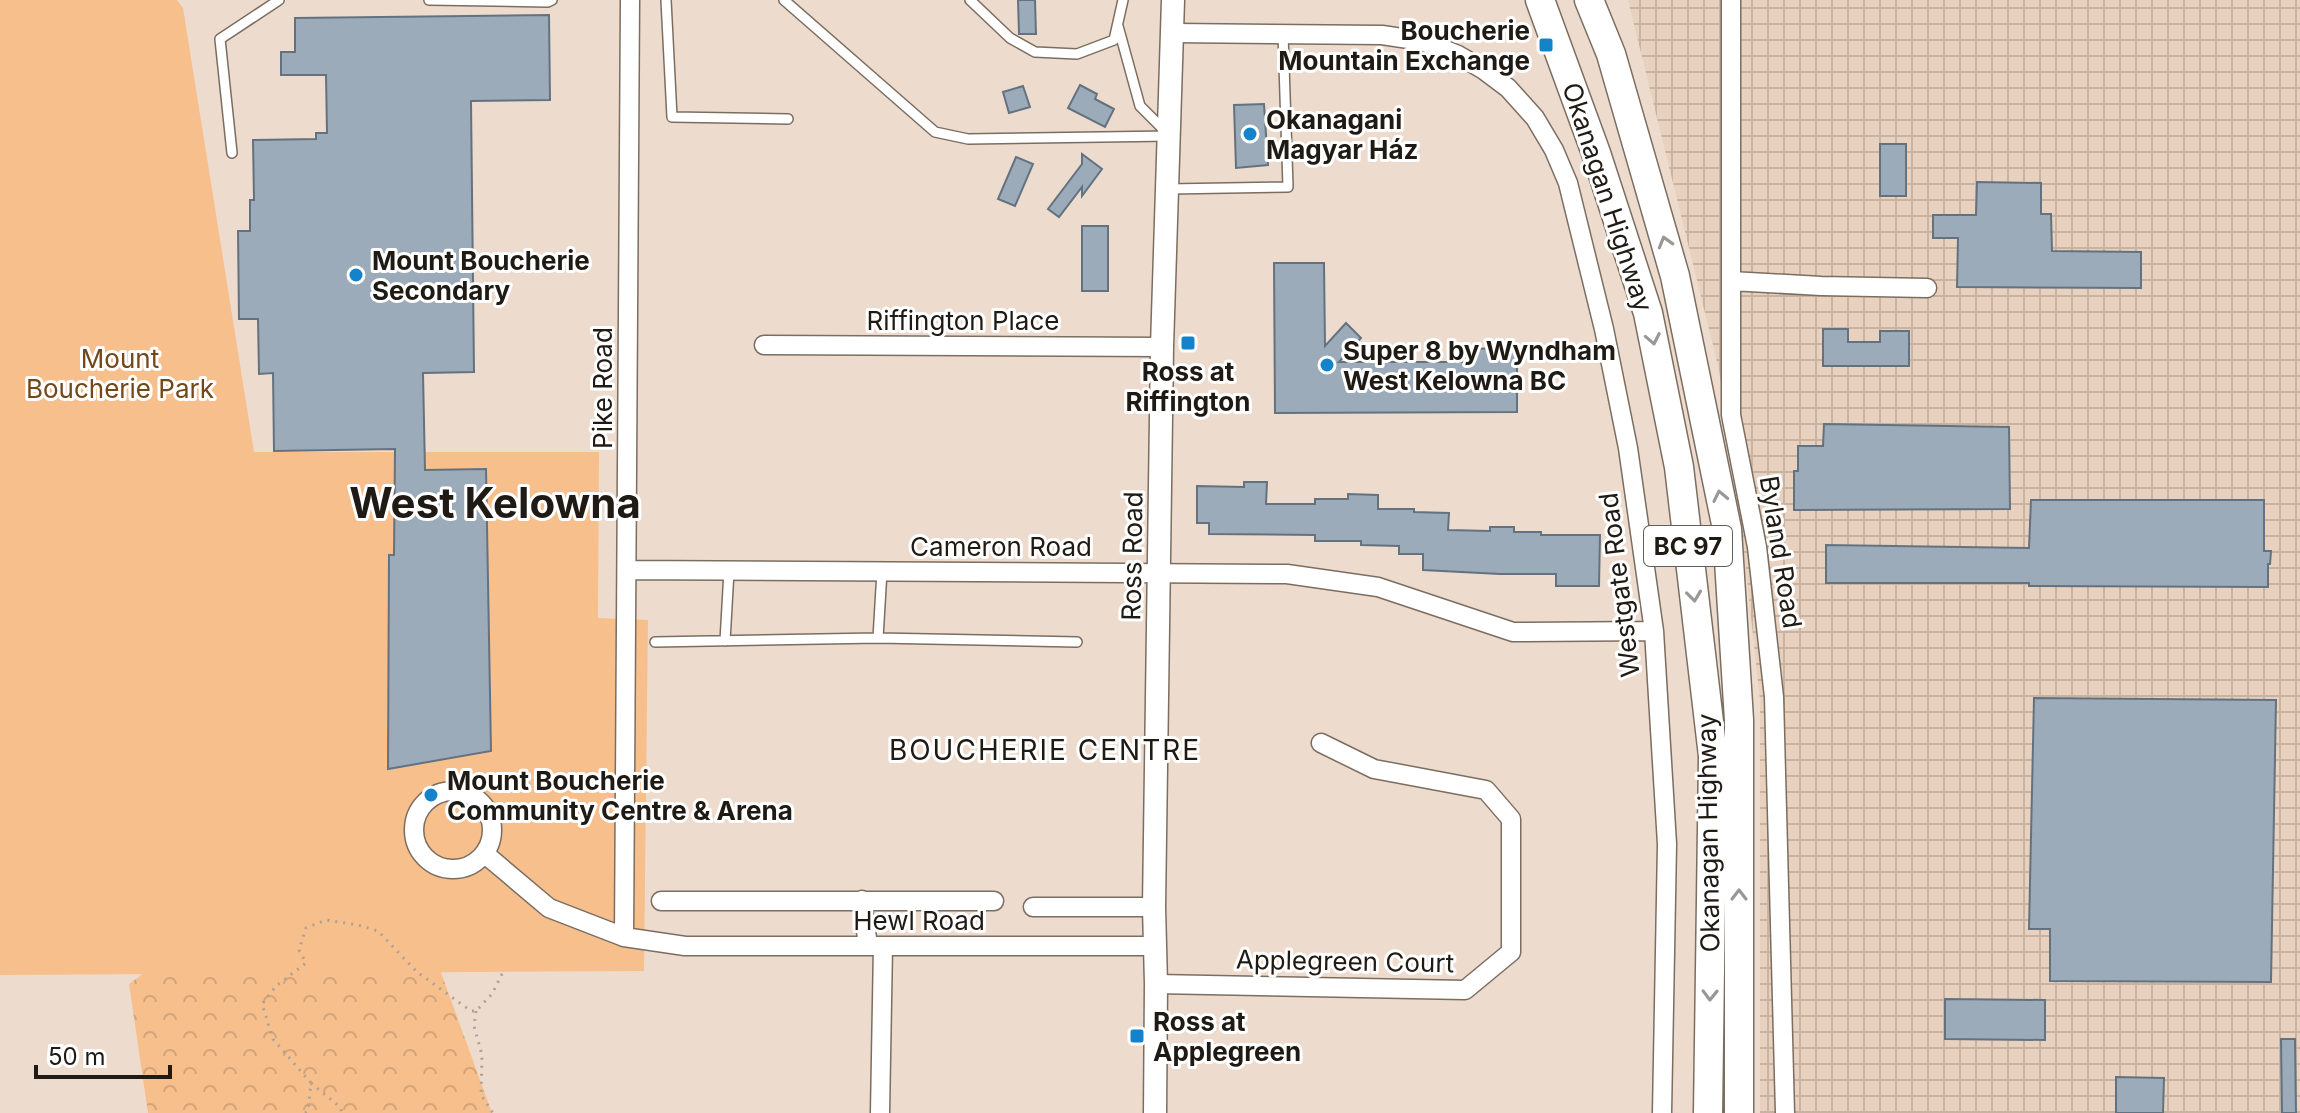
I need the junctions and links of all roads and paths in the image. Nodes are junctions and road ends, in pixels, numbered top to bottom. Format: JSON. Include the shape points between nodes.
{"nodes":[{"id":1,"x":279,"y":0,"type":"edge"},
{"id":2,"x":429,"y":0,"type":"edge"},
{"id":3,"x":552,"y":0,"type":"edge"},
{"id":4,"x":630,"y":0,"type":"edge"},
{"id":5,"x":666,"y":0,"type":"edge"},
{"id":6,"x":784,"y":0,"type":"edge"},
{"id":7,"x":970,"y":0,"type":"edge"},
{"id":8,"x":1123,"y":0,"type":"edge"},
{"id":9,"x":1173,"y":0,"type":"edge"},
{"id":10,"x":1540,"y":0,"type":"edge"},
{"id":11,"x":1589,"y":0,"type":"edge"},
{"id":12,"x":1731,"y":0,"type":"edge"},
{"id":13,"x":1118,"y":26,"type":"junction"},
{"id":14,"x":1173,"y":33,"type":"junction"},
{"id":15,"x":1283,"y":34,"type":"junction"},
{"id":16,"x":788,"y":119,"type":"dead end"},
{"id":17,"x":1170,"y":136,"type":"junction"},
{"id":18,"x":232,"y":153,"type":"dead end"},
{"id":19,"x":1168,"y":189,"type":"junction"},
{"id":20,"x":1731,"y":281,"type":"junction"},
{"id":21,"x":1927,"y":288,"type":"dead end"},
{"id":22,"x":764,"y":345,"type":"dead end"},
{"id":23,"x":1162,"y":347,"type":"junction"},
{"id":24,"x":627,"y":570,"type":"junction"},
{"id":25,"x":729,"y":571,"type":"junction"},
{"id":26,"x":882,"y":571,"type":"junction"},
{"id":27,"x":1160,"y":572,"type":"junction"},
{"id":28,"x":1654,"y":631,"type":"junction"},
{"id":29,"x":878,"y":638,"type":"junction"},
{"id":30,"x":725,"y":641,"type":"junction"},
{"id":31,"x":655,"y":642,"type":"dead end"},
{"id":32,"x":1077,"y":642,"type":"dead end"},
{"id":33,"x":1321,"y":743,"type":"dead end"},
{"id":34,"x":485,"y":854,"type":"junction"},
{"id":35,"x":862,"y":900,"type":"junction"},
{"id":36,"x":661,"y":901,"type":"dead end"},
{"id":37,"x":994,"y":901,"type":"dead end"},
{"id":38,"x":1033,"y":907,"type":"dead end"},
{"id":39,"x":1154,"y":907,"type":"junction"},
{"id":40,"x":624,"y":937,"type":"junction"},
{"id":41,"x":875,"y":946,"type":"junction"},
{"id":42,"x":1154,"y":946,"type":"junction"},
{"id":43,"x":504,"y":970,"type":"dead end"},
{"id":44,"x":1156,"y":984,"type":"junction"},
{"id":45,"x":476,"y":1011,"type":"junction"},
{"id":46,"x":311,"y":1083,"type":"junction"},
{"id":47,"x":305,"y":1113,"type":"edge"},
{"id":48,"x":342,"y":1113,"type":"edge"},
{"id":49,"x":493,"y":1113,"type":"edge"},
{"id":50,"x":880,"y":1113,"type":"edge"},
{"id":51,"x":1155,"y":1113,"type":"edge"},
{"id":52,"x":1662,"y":1113,"type":"edge"},
{"id":53,"x":1708,"y":1113,"type":"edge"},
{"id":54,"x":1739,"y":1113,"type":"edge"},
{"id":55,"x":1785,"y":1113,"type":"edge"}],
"edges":[{"from":1,"to":18,"type":"lane","via":[[220,39]]},
{"from":2,"to":3,"type":"lane"},
{"from":4,"to":24,"type":"street","name":"Pike Road"},
{"from":5,"to":16,"type":"lane","via":[[672,117]]},
{"from":6,"to":17,"type":"lane","via":[[935,132],[968,139]]},
{"from":7,"to":13,"type":"lane","via":[[1010,38],[1035,52],[1077,54],[1114,40]]},
{"from":8,"to":13,"type":"lane"},
{"from":9,"to":14,"type":"street","name":"Ross Road"},
{"from":10,"to":53,"type":"highway","name":"Okanagan Highway","number":"BC 97","one_way":true,"via":[[1648,313],[1679,467],[1713,756]]},
{"from":54,"to":11,"type":"highway","name":"Okanagan Highway","number":"BC 97","one_way":true,"via":[[1739,720],[1727,529],[1675,276],[1611,54]]},
{"from":12,"to":20,"type":"street","name":"Byland Road"},
{"from":13,"to":17,"type":"lane","via":[[1140,106]]},
{"from":14,"to":15,"type":"street","name":"Westgate Road"},
{"from":14,"to":17,"type":"street","name":"Ross Road"},
{"from":15,"to":19,"type":"lane","via":[[1288,187]]},
{"from":15,"to":28,"type":"street","name":"Westgate Road","via":[[1422,41],[1484,70],[1508,88],[1542,129],[1568,183],[1604,329],[1628,448]]},
{"from":17,"to":19,"type":"street","name":"Ross Road"},
{"from":19,"to":23,"type":"street","name":"Ross Road"},
{"from":20,"to":21,"type":"street"},
{"from":20,"to":55,"type":"street","name":"Byland Road","via":[[1731,415],[1757,547],[1774,697]]},
{"from":22,"to":23,"type":"street","name":"Riffington Place"},
{"from":23,"to":27,"type":"street","name":"Ross Road"},
{"from":24,"to":25,"type":"street","name":"Cameron Road"},
{"from":24,"to":40,"type":"street","name":"Pike Road"},
{"from":25,"to":26,"type":"street","name":"Cameron Road"},
{"from":25,"to":30,"type":"lane"},
{"from":26,"to":27,"type":"street","name":"Cameron Road"},
{"from":26,"to":29,"type":"lane"},
{"from":27,"to":28,"type":"street","name":"Cameron Road","via":[[1287,574],[1378,587],[1513,632]]},
{"from":27,"to":39,"type":"street","name":"Ross Road"},
{"from":28,"to":52,"type":"street","name":"Westgate Road","via":[[1667,844]]},
{"from":29,"to":30,"type":"lane"},
{"from":29,"to":32,"type":"lane"},
{"from":30,"to":31,"type":"lane"},
{"from":33,"to":44,"type":"street","name":"Applegreen Court","via":[[1374,769],[1486,790],[1511,819],[1511,952],[1465,990]]},
{"from":34,"to":34,"type":"street","via":[[492,827],[482,803],[459,791],[445,791],[423,804],[416,816],[415,841],[429,862],[453,870],[466,868]]},
{"from":34,"to":40,"type":"street","name":"Hewl Road","via":[[549,908]]},
{"from":35,"to":36,"type":"street","name":"Hewl Road"},
{"from":35,"to":37,"type":"street","name":"Hewl Road"},
{"from":35,"to":41,"type":"street"},
{"from":38,"to":39,"type":"street"},
{"from":39,"to":42,"type":"street","name":"Ross Road"},
{"from":40,"to":41,"type":"street","name":"Hewl Road","via":[[685,946]]},
{"from":41,"to":42,"type":"street","name":"Hewl Road"},
{"from":41,"to":50,"type":"street"},
{"from":42,"to":44,"type":"street","name":"Ross Road"},
{"from":43,"to":45,"type":"path"},
{"from":44,"to":51,"type":"street","name":"Ross Road"},
{"from":45,"to":46,"type":"path","via":[[417,972],[378,931],[326,920],[306,928],[299,950],[306,963],[262,1004],[273,1039]]},
{"from":45,"to":49,"type":"path","via":[[481,1095]]},
{"from":46,"to":47,"type":"path"},
{"from":46,"to":48,"type":"path"}]}
